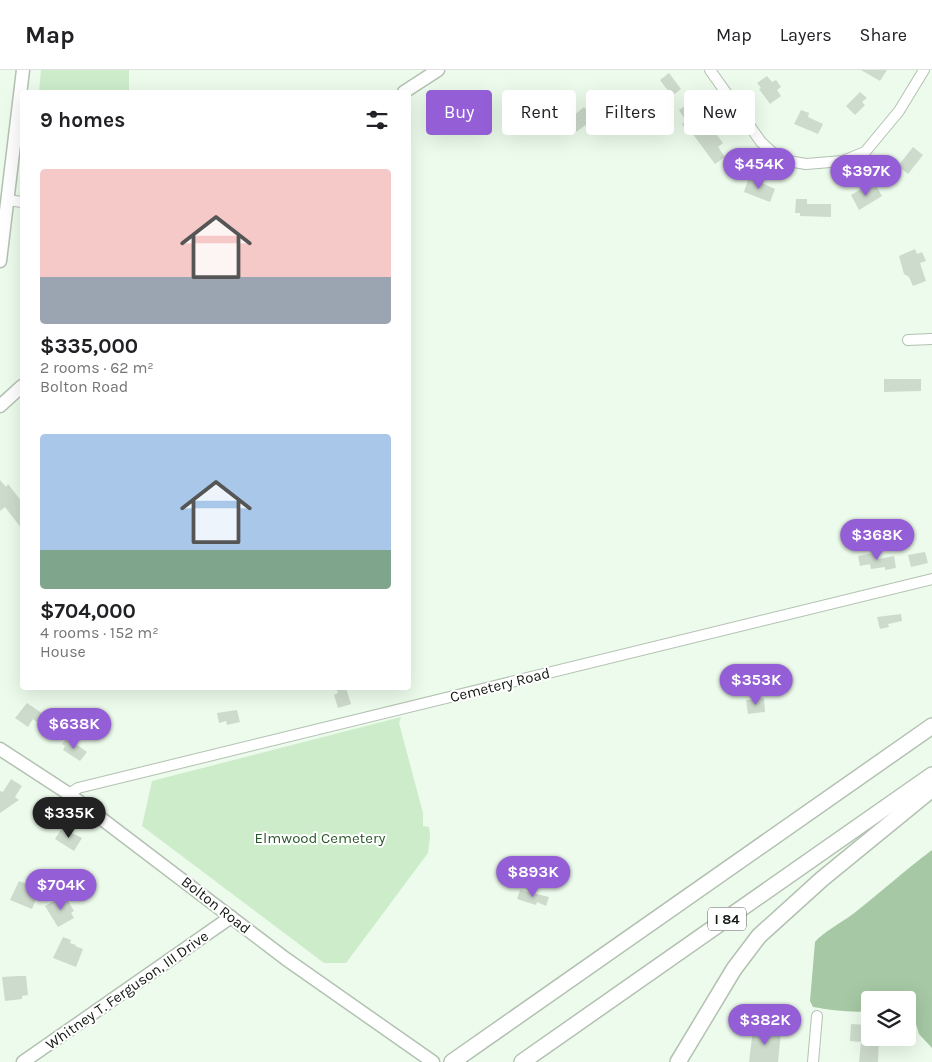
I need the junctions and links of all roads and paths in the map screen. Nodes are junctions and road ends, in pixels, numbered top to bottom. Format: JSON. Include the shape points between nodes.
{"nodes":[{"id":1,"x":23,"y":70,"type":"edge"},
{"id":2,"x":438,"y":70,"type":"edge"},
{"id":3,"x":710,"y":70,"type":"edge"},
{"id":4,"x":924,"y":70,"type":"edge"},
{"id":5,"x":21,"y":90,"type":"edge"},
{"id":6,"x":407,"y":90,"type":"edge"},
{"id":7,"x":20,"y":96,"type":"edge"},
{"id":8,"x":8,"y":200,"type":"junction"},
{"id":9,"x":20,"y":202,"type":"edge"},
{"id":10,"x":0,"y":261,"type":"edge"},
{"id":11,"x":932,"y":338,"type":"edge"},
{"id":12,"x":908,"y":340,"type":"dead end"},
{"id":13,"x":20,"y":388,"type":"edge"},
{"id":14,"x":0,"y":406,"type":"edge"},
{"id":15,"x":932,"y":579,"type":"edge"},
{"id":16,"x":932,"y":726,"type":"edge"},
{"id":17,"x":0,"y":748,"type":"edge"},
{"id":18,"x":932,"y":775,"type":"edge"},
{"id":19,"x":932,"y":789,"type":"edge"},
{"id":20,"x":69,"y":794,"type":"junction"},
{"id":21,"x":231,"y":917,"type":"junction"},
{"id":22,"x":817,"y":1016,"type":"dead end"},
{"id":23,"x":23,"y":1062,"type":"edge"},
{"id":24,"x":433,"y":1062,"type":"edge"},
{"id":25,"x":452,"y":1062,"type":"edge"},
{"id":26,"x":522,"y":1062,"type":"edge"},
{"id":27,"x":678,"y":1062,"type":"edge"},
{"id":28,"x":813,"y":1062,"type":"edge"}],
"edges":[{"from":1,"to":5,"type":"main road"},
{"from":2,"to":6,"type":"main road"},
{"from":3,"to":4,"type":"street","via":[[773,153],[788,161],[806,164],[843,161],[865,152],[899,111]]},
{"from":7,"to":8,"type":"main road"},
{"from":8,"to":9,"type":"street"},
{"from":8,"to":10,"type":"main road"},
{"from":11,"to":12,"type":"street"},
{"from":13,"to":14,"type":"main road"},
{"from":15,"to":20,"type":"street","name":"Cemetery Road","via":[[78,788]]},
{"from":16,"to":25,"type":"highway","number":"I 84"},
{"from":17,"to":20,"type":"main road","name":"Bolton Road"},
{"from":18,"to":26,"type":"highway","number":"I 84"},
{"from":19,"to":27,"type":"highway","via":[[822,879],[759,936],[734,969]]},
{"from":20,"to":21,"type":"main road","name":"Bolton Road"},
{"from":21,"to":23,"type":"main road","name":"Whitney T. Ferguson, III Drive"},
{"from":21,"to":24,"type":"main road","name":"Bolton Road"},
{"from":22,"to":28,"type":"street"}]}
